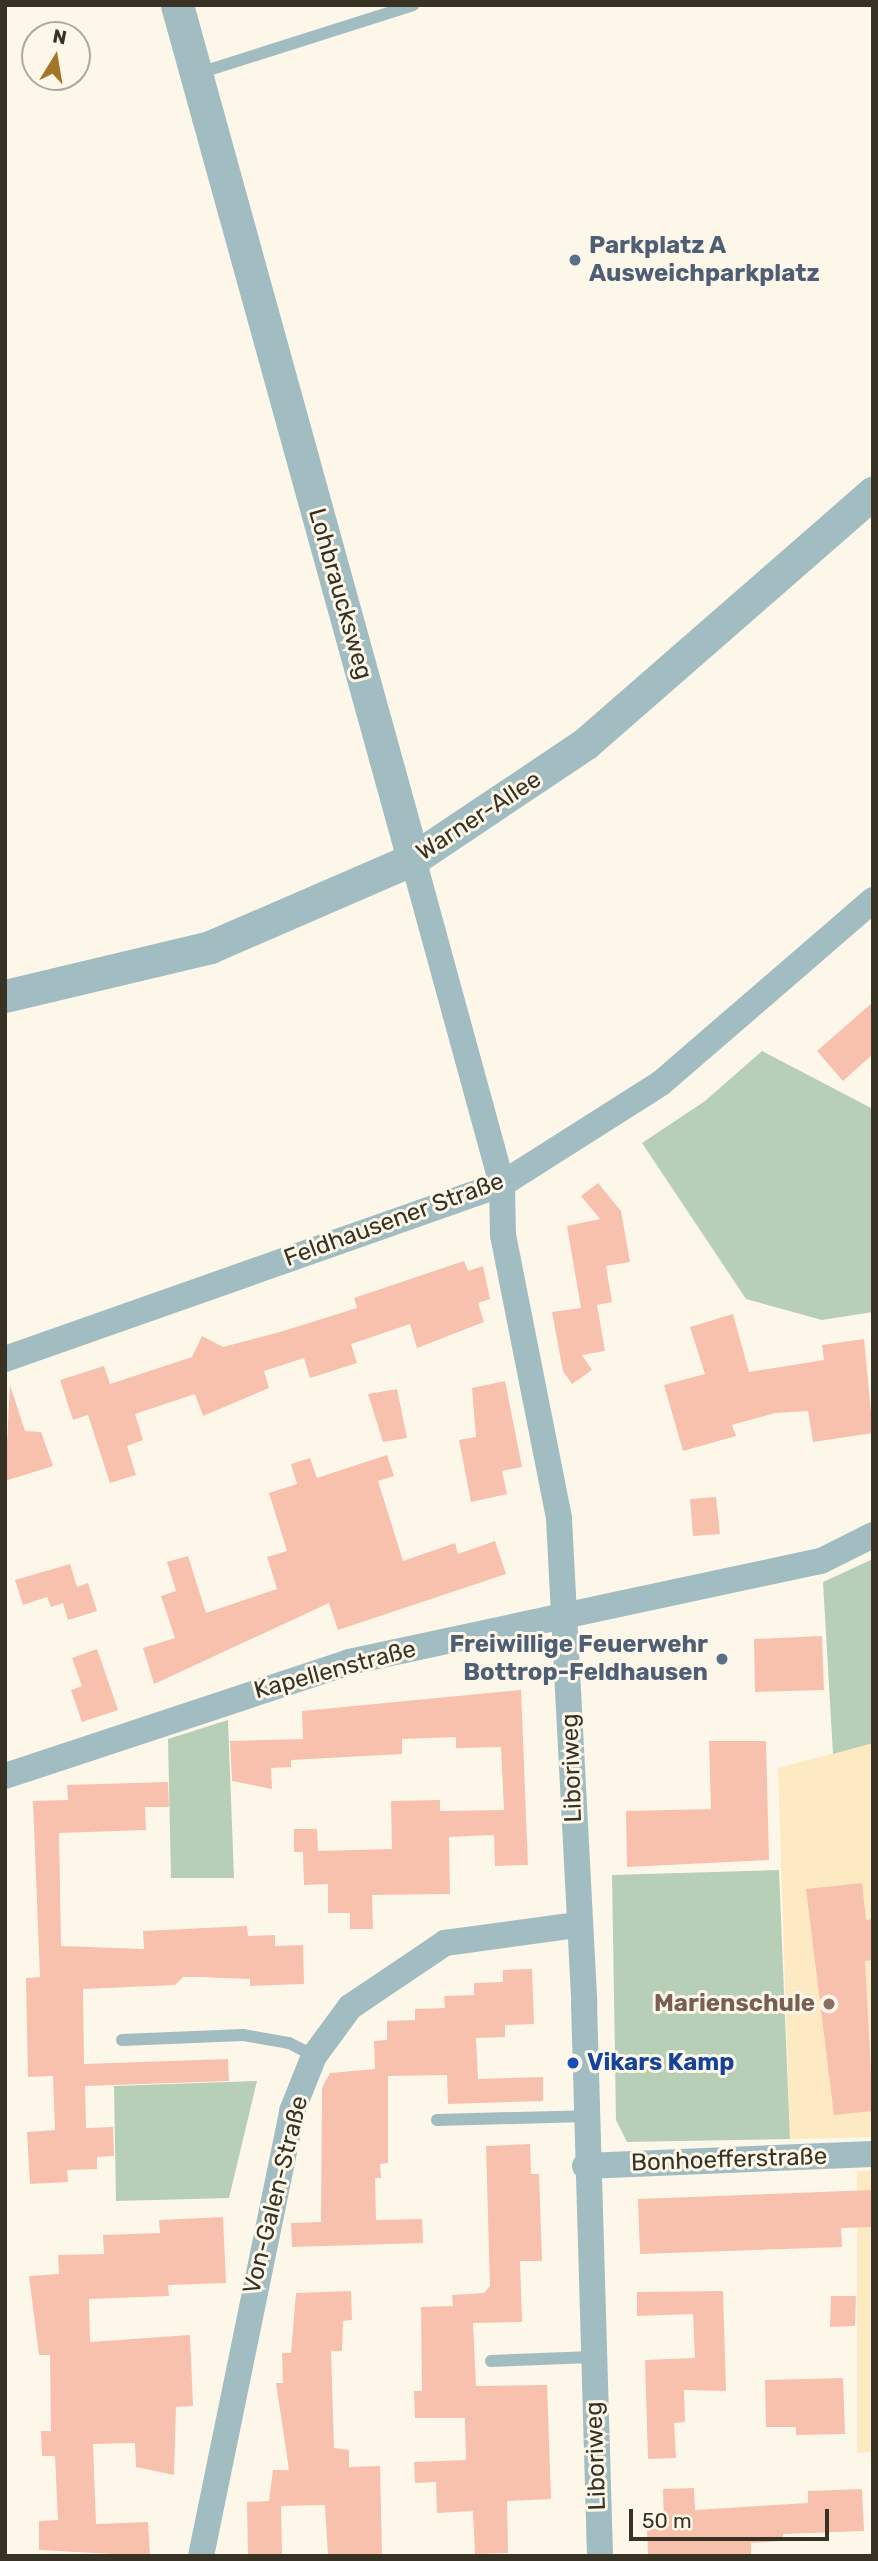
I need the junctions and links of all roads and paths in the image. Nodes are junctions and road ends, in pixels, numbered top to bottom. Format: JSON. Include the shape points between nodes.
{"nodes":[{"id":1,"x":177,"y":5,"type":"edge"},
{"id":2,"x":413,"y":5,"type":"edge"},
{"id":3,"x":195,"y":74,"type":"junction"},
{"id":4,"x":873,"y":493,"type":"edge"},
{"id":5,"x":413,"y":859,"type":"junction"},
{"id":6,"x":870,"y":908,"type":"edge"},
{"id":7,"x":5,"y":996,"type":"edge"},
{"id":8,"x":502,"y":1184,"type":"junction"},
{"id":9,"x":5,"y":1359,"type":"edge"},
{"id":10,"x":873,"y":1535,"type":"edge"},
{"id":11,"x":568,"y":1615,"type":"junction"},
{"id":12,"x":5,"y":1776,"type":"edge"},
{"id":13,"x":576,"y":1925,"type":"junction"},
{"id":14,"x":121,"y":2040,"type":"dead end"},
{"id":15,"x":314,"y":2056,"type":"junction"},
{"id":16,"x":585,"y":2116,"type":"junction"},
{"id":17,"x":437,"y":2120,"type":"dead end"},
{"id":18,"x":873,"y":2154,"type":"edge"},
{"id":19,"x":585,"y":2165,"type":"junction"},
{"id":20,"x":592,"y":2357,"type":"junction"},
{"id":21,"x":491,"y":2361,"type":"dead end"},
{"id":22,"x":201,"y":2556,"type":"edge"},
{"id":23,"x":600,"y":2556,"type":"edge"}],
"edges":[{"from":1,"to":3,"type":"street","name":"Lohbraucksweg"},
{"from":2,"to":3,"type":"lane"},
{"from":3,"to":5,"type":"street","name":"Lohbraucksweg"},
{"from":4,"to":5,"type":"street","name":"Warner-Allee","via":[[586,743]]},
{"from":5,"to":7,"type":"street","name":"Warner-Allee","via":[[210,947]]},
{"from":5,"to":8,"type":"street","name":"Lohbraucksweg"},
{"from":6,"to":8,"type":"street","name":"Feldhausener Straße","via":[[662,1083]]},
{"from":8,"to":9,"type":"street","name":"Feldhausener Straße"},
{"from":8,"to":11,"type":"street","name":"Liboriweg","via":[[503,1235],[559,1519]]},
{"from":10,"to":11,"type":"street","name":"Kapellenstraße","via":[[821,1562]]},
{"from":11,"to":12,"type":"street","name":"Kapellenstraße","via":[[349,1662]]},
{"from":11,"to":13,"type":"street","name":"Liboriweg"},
{"from":13,"to":15,"type":"street","name":"Von-Galen-Straße","via":[[445,1943],[350,2007]]},
{"from":13,"to":16,"type":"street","name":"Liboriweg"},
{"from":14,"to":15,"type":"lane","via":[[243,2035],[289,2043]]},
{"from":15,"to":22,"type":"street","name":"Von-Galen-Straße","via":[[292,2111]]},
{"from":16,"to":17,"type":"lane"},
{"from":16,"to":19,"type":"street","name":"Liboriweg"},
{"from":18,"to":19,"type":"street","name":"Bonhoefferstraße"},
{"from":19,"to":20,"type":"street","name":"Liboriweg"},
{"from":20,"to":21,"type":"lane"},
{"from":20,"to":23,"type":"street","name":"Liboriweg"}]}
